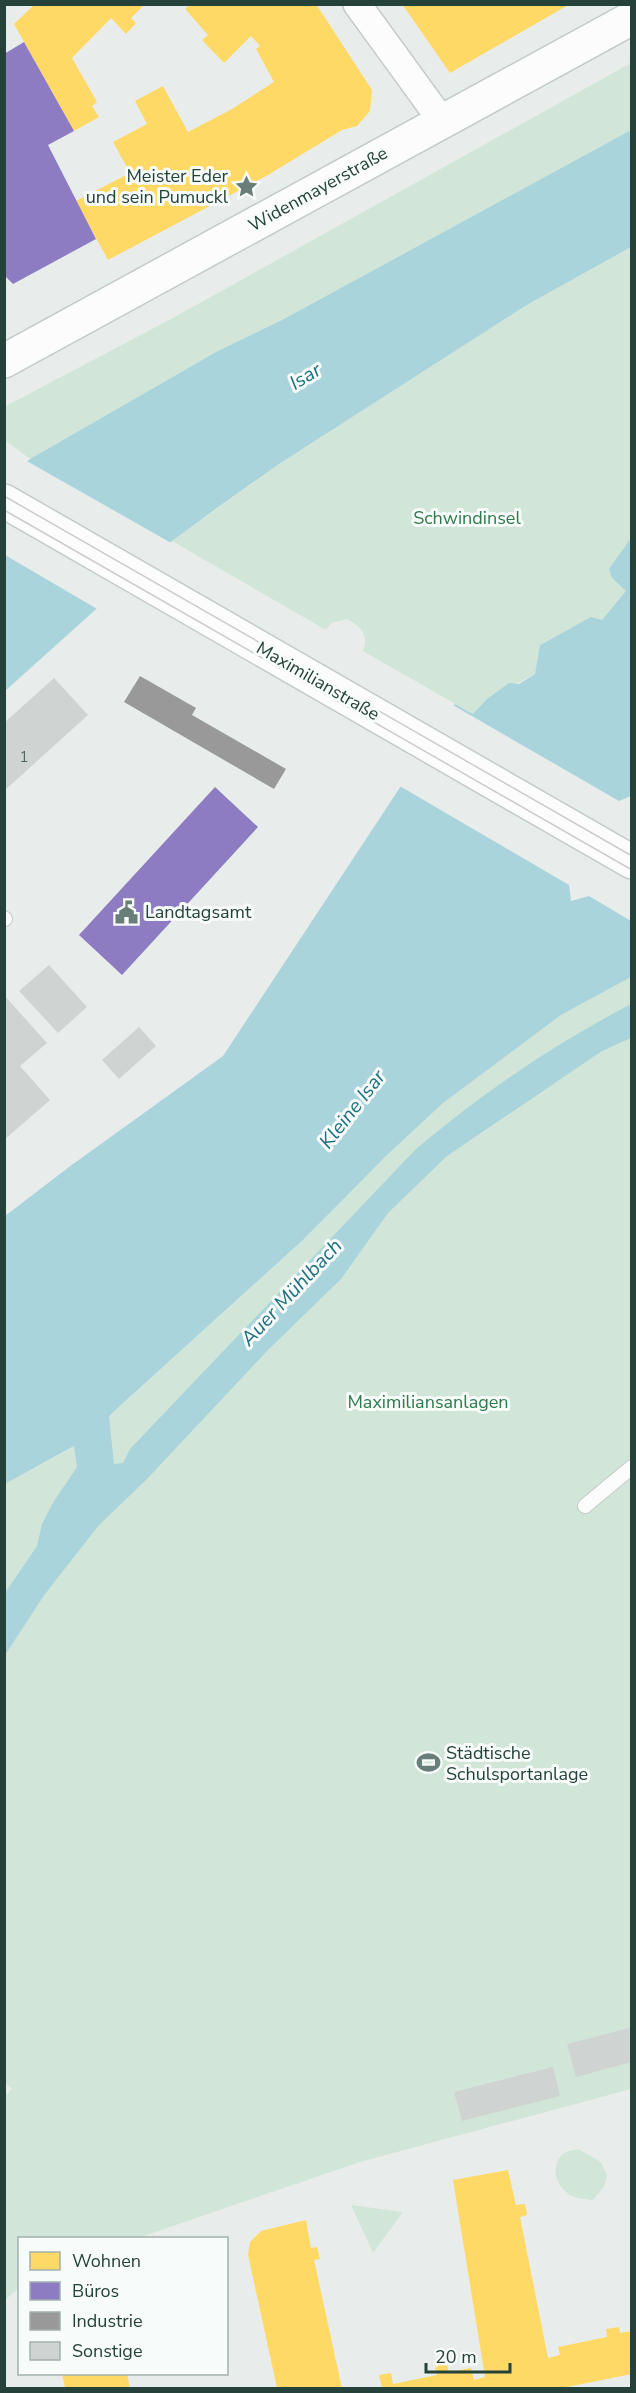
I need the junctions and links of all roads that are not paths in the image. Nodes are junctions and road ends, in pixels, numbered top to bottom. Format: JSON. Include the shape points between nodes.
{"nodes":[{"id":1,"x":357,"y":4,"type":"edge"},
{"id":2,"x":632,"y":18,"type":"edge"},
{"id":3,"x":442,"y":120,"type":"junction"},
{"id":4,"x":8,"y":354,"type":"edge"},
{"id":5,"x":4,"y":501,"type":"edge"},
{"id":6,"x":632,"y":862,"type":"edge"},
{"id":7,"x":632,"y":1467,"type":"edge"},
{"id":8,"x":585,"y":1506,"type":"dead end"}],
"edges":[{"from":1,"to":3,"type":"street"},
{"from":2,"to":3,"type":"main road","name":"Widenmayerstraße"},
{"from":3,"to":4,"type":"main road","name":"Widenmayerstraße"},
{"from":5,"to":6,"type":"main road","name":"Maximilianstraße"},
{"from":7,"to":8,"type":"lane"}]}
